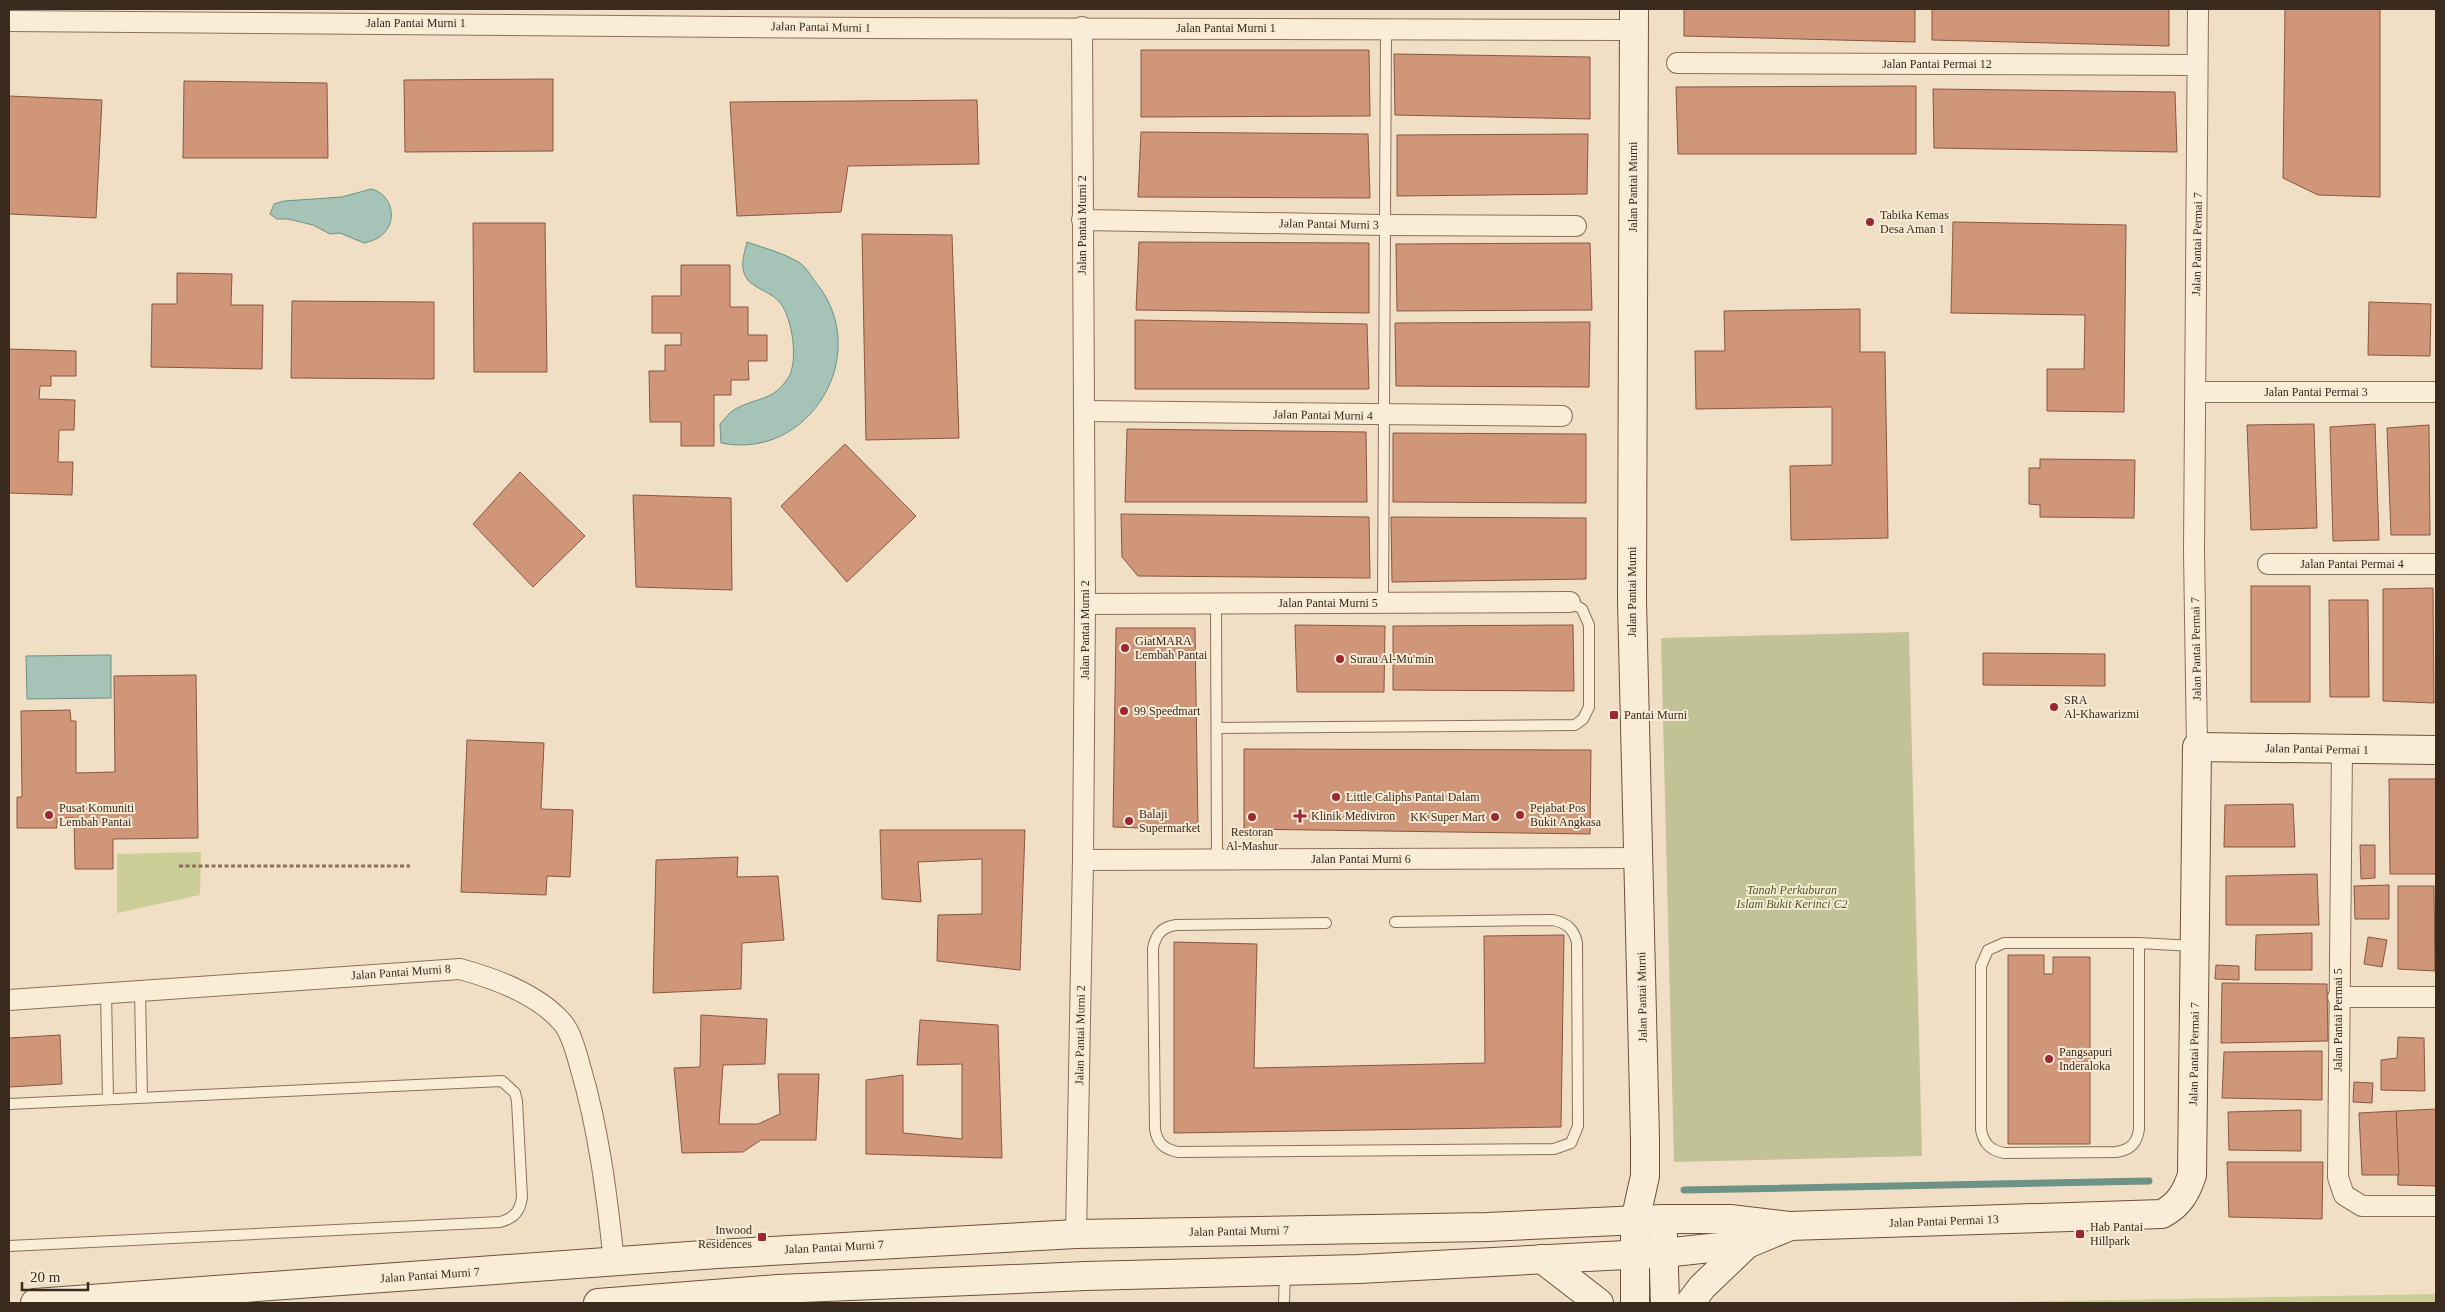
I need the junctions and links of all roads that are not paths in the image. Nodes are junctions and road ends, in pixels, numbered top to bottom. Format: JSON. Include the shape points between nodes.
{"nodes":[{"id":1,"x":2198,"y":9,"type":"edge"},
{"id":2,"x":1634,"y":19,"type":"edge"},
{"id":3,"x":9,"y":21,"type":"edge"},
{"id":4,"x":1082,"y":27,"type":"junction"},
{"id":5,"x":1386,"y":29,"type":"junction"},
{"id":6,"x":1677,"y":63,"type":"dead end"},
{"id":7,"x":2197,"y":65,"type":"junction"},
{"id":8,"x":1082,"y":220,"type":"junction"},
{"id":9,"x":1384,"y":226,"type":"junction"},
{"id":10,"x":1576,"y":226,"type":"dead end"},
{"id":11,"x":2196,"y":392,"type":"junction"},
{"id":12,"x":2436,"y":392,"type":"edge"},
{"id":13,"x":1084,"y":411,"type":"junction"},
{"id":14,"x":1382,"y":416,"type":"junction"},
{"id":15,"x":1562,"y":416,"type":"dead end"},
{"id":16,"x":2268,"y":564,"type":"dead end"},
{"id":17,"x":2436,"y":564,"type":"edge"},
{"id":18,"x":1570,"y":602,"type":"joint"},
{"id":19,"x":1383,"y":603,"type":"junction"},
{"id":20,"x":1085,"y":604,"type":"junction"},
{"id":21,"x":1216,"y":604,"type":"junction"},
{"id":22,"x":1217,"y":728,"type":"junction"},
{"id":23,"x":2197,"y":747,"type":"junction"},
{"id":24,"x":2342,"y":750,"type":"junction"},
{"id":25,"x":2436,"y":750,"type":"edge"},
{"id":26,"x":1639,"y":858,"type":"junction"},
{"id":27,"x":1083,"y":860,"type":"junction"},
{"id":28,"x":1217,"y":860,"type":"junction"},
{"id":29,"x":1394,"y":922,"type":"dead end"},
{"id":30,"x":1326,"y":923,"type":"dead end"},
{"id":31,"x":2139,"y":943,"type":"junction"},
{"id":32,"x":2195,"y":946,"type":"junction"},
{"id":33,"x":140,"y":990,"type":"junction"},
{"id":34,"x":106,"y":992,"type":"junction"},
{"id":35,"x":2338,"y":997,"type":"junction"},
{"id":36,"x":2436,"y":997,"type":"edge"},
{"id":37,"x":9,"y":1000,"type":"edge"},
{"id":38,"x":142,"y":1097,"type":"junction"},
{"id":39,"x":108,"y":1099,"type":"junction"},
{"id":40,"x":9,"y":1104,"type":"edge"},
{"id":41,"x":1645,"y":1176,"type":"junction"},
{"id":42,"x":2436,"y":1206,"type":"edge"},
{"id":43,"x":2098,"y":1215,"type":"joint"},
{"id":44,"x":1662,"y":1219,"type":"junction"},
{"id":45,"x":1635,"y":1221,"type":"junction"},
{"id":46,"x":1789,"y":1226,"type":"junction"},
{"id":47,"x":1076,"y":1234,"type":"junction"},
{"id":48,"x":1747,"y":1244,"type":"junction"},
{"id":49,"x":9,"y":1246,"type":"edge"},
{"id":50,"x":1664,"y":1253,"type":"junction"},
{"id":51,"x":1635,"y":1255,"type":"junction"},
{"id":52,"x":1542,"y":1259,"type":"junction"},
{"id":53,"x":614,"y":1262,"type":"junction"},
{"id":54,"x":1285,"y":1271,"type":"junction"},
{"id":55,"x":35,"y":1303,"type":"edge"},
{"id":56,"x":598,"y":1303,"type":"edge"},
{"id":57,"x":1284,"y":1303,"type":"edge"},
{"id":58,"x":1600,"y":1303,"type":"edge"},
{"id":59,"x":1635,"y":1303,"type":"edge"},
{"id":60,"x":1665,"y":1303,"type":"edge"},
{"id":61,"x":1690,"y":1303,"type":"edge"}],
"edges":[{"from":1,"to":7,"type":"street","name":"Jalan Pantai Permai 7"},
{"from":2,"to":5,"type":"street","name":"Jalan Pantai Murni 1"},
{"from":2,"to":26,"type":"main road","name":"Jalan Pantai Murni","via":[[1632,601]]},
{"from":3,"to":4,"type":"street","name":"Jalan Pantai Murni 1"},
{"from":4,"to":5,"type":"street","name":"Jalan Pantai Murni 1"},
{"from":4,"to":8,"type":"street","name":"Jalan Pantai Murni 2"},
{"from":5,"to":9,"type":"lane"},
{"from":6,"to":7,"type":"street","name":"Jalan Pantai Permai 12"},
{"from":7,"to":11,"type":"street","name":"Jalan Pantai Permai 7"},
{"from":8,"to":9,"type":"street","name":"Jalan Pantai Murni 3"},
{"from":8,"to":13,"type":"street","name":"Jalan Pantai Murni 2"},
{"from":9,"to":10,"type":"street","name":"Jalan Pantai Murni 3"},
{"from":9,"to":14,"type":"lane"},
{"from":11,"to":12,"type":"street","name":"Jalan Pantai Permai 3"},
{"from":11,"to":23,"type":"street","name":"Jalan Pantai Permai 7"},
{"from":13,"to":14,"type":"street","name":"Jalan Pantai Murni 4"},
{"from":13,"to":20,"type":"street","name":"Jalan Pantai Murni 2"},
{"from":14,"to":15,"type":"street","name":"Jalan Pantai Murni 4"},
{"from":14,"to":19,"type":"lane"},
{"from":16,"to":17,"type":"street","name":"Jalan Pantai Permai 4"},
{"from":18,"to":19,"type":"street","name":"Jalan Pantai Murni 5"},
{"from":18,"to":22,"type":"lane","via":[[1582,609],[1589,625],[1589,707],[1583,720],[1575,725]]},
{"from":19,"to":21,"type":"street","name":"Jalan Pantai Murni 5"},
{"from":20,"to":21,"type":"street","name":"Jalan Pantai Murni 5"},
{"from":20,"to":27,"type":"street","name":"Jalan Pantai Murni 2"},
{"from":21,"to":22,"type":"lane"},
{"from":22,"to":28,"type":"lane"},
{"from":23,"to":24,"type":"main road","name":"Jalan Pantai Permai 1"},
{"from":23,"to":32,"type":"main road","name":"Jalan Pantai Permai 7"},
{"from":24,"to":25,"type":"main road","name":"Jalan Pantai Permai 1"},
{"from":24,"to":35,"type":"street","name":"Jalan Pantai Permai 5"},
{"from":26,"to":28,"type":"street","name":"Jalan Pantai Murni 6"},
{"from":26,"to":41,"type":"main road","name":"Jalan Pantai Murni"},
{"from":27,"to":28,"type":"street","name":"Jalan Pantai Murni 6"},
{"from":27,"to":47,"type":"street","name":"Jalan Pantai Murni 2"},
{"from":29,"to":30,"type":"lane","via":[[1553,920],[1570,927],[1575,934],[1577,953],[1578,1126],[1571,1143],[1554,1149],[1178,1152],[1162,1145],[1154,1129],[1153,948],[1160,932],[1167,926],[1176,925]]},
{"from":31,"to":31,"type":"lane","via":[[2138,1138],[2132,1146],[2116,1152],[2004,1153],[1988,1146],[1981,1130],[1981,976],[1983,958],[1988,950],[2004,943]]},
{"from":31,"to":32,"type":"lane"},
{"from":32,"to":43,"type":"main road","name":"Jalan Pantai Permai 7","via":[[2193,1159],[2187,1189],[2174,1208],[2162,1214]]},
{"from":33,"to":34,"type":"street","name":"Jalan Pantai Murni 8"},
{"from":33,"to":38,"type":"lane"},
{"from":33,"to":53,"type":"street","name":"Jalan Pantai Murni 8","via":[[460,969],[492,978],[529,997],[562,1021],[575,1050],[591,1105],[608,1203]]},
{"from":34,"to":37,"type":"street","name":"Jalan Pantai Murni 8"},
{"from":34,"to":39,"type":"lane"},
{"from":35,"to":36,"type":"street"},
{"from":35,"to":42,"type":"street","name":"Jalan Pantai Permai 5","via":[[2338,1177],[2344,1194],[2362,1206]]},
{"from":38,"to":39,"type":"lane"},
{"from":38,"to":49,"type":"lane","via":[[502,1081],[515,1092],[517,1101],[521,1206],[509,1219],[500,1222]]},
{"from":39,"to":40,"type":"lane"},
{"from":41,"to":44,"type":"main road","name":"Jalan Pantai Murni"},
{"from":41,"to":45,"type":"main road","name":"Jalan Pantai Murni"},
{"from":43,"to":46,"type":"main road","name":"Jalan Pantai Permai 13"},
{"from":44,"to":45,"type":"main road","name":"Jalan Pantai Murni 7"},
{"from":44,"to":46,"type":"main road","name":"Jalan Pantai Permai 13","via":[[1730,1219]]},
{"from":44,"to":50,"type":"main road","name":"Jalan Pantai Murni"},
{"from":45,"to":47,"type":"main road","name":"Jalan Pantai Murni 7","via":[[1487,1227]]},
{"from":45,"to":51,"type":"main road","name":"Jalan Pantai Murni"},
{"from":46,"to":48,"type":"main road","name":"Jalan Pantai Permai 13"},
{"from":47,"to":53,"type":"main road","name":"Jalan Pantai Murni 7"},
{"from":48,"to":50,"type":"main road","name":"Jalan Pantai Permai 13"},
{"from":48,"to":61,"type":"main road"},
{"from":50,"to":51,"type":"main road","name":"Jalan Pantai Permai 13"},
{"from":50,"to":60,"type":"main road","name":"Jalan Pantai Murni"},
{"from":51,"to":52,"type":"main road"},
{"from":51,"to":59,"type":"main road","name":"Jalan Pantai Murni"},
{"from":52,"to":54,"type":"main road"},
{"from":52,"to":58,"type":"main road"},
{"from":53,"to":55,"type":"main road","name":"Jalan Pantai Murni 7"},
{"from":54,"to":56,"type":"main road","via":[[778,1289]]},
{"from":54,"to":57,"type":"lane"}]}
